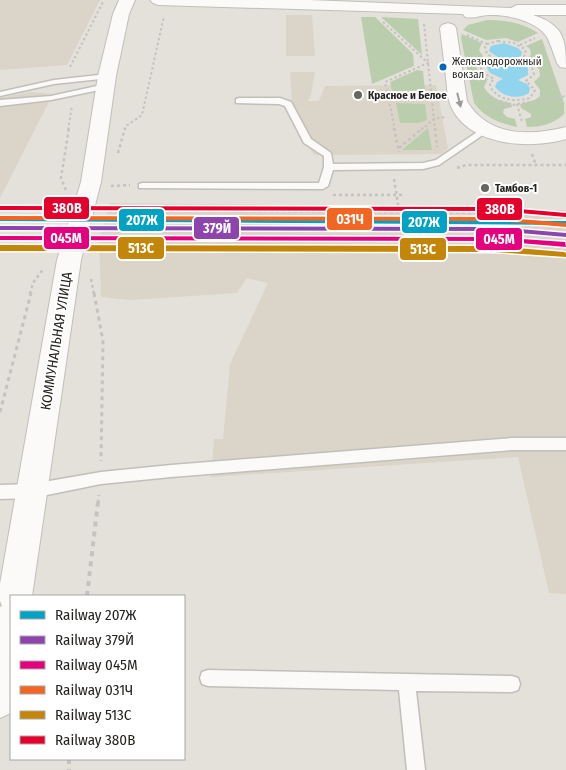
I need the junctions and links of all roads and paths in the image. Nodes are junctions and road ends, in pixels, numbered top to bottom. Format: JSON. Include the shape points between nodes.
{"nodes":[{"id":1,"x":104,"y":0,"type":"edge"},
{"id":2,"x":127,"y":0,"type":"edge"},
{"id":3,"x":158,"y":0,"type":"edge"},
{"id":4,"x":166,"y":0,"type":"edge"},
{"id":5,"x":487,"y":5,"type":"edge"},
{"id":6,"x":504,"y":5,"type":"edge"},
{"id":7,"x":377,"y":8,"type":"edge"},
{"id":8,"x":560,"y":10,"type":"edge"},
{"id":9,"x":428,"y":14,"type":"junction"},
{"id":10,"x":448,"y":28,"type":"junction"},
{"id":11,"x":549,"y":29,"type":"junction"},
{"id":12,"x":428,"y":63,"type":"junction"},
{"id":13,"x":566,"y":63,"type":"edge"},
{"id":14,"x":534,"y":70,"type":"joint"},
{"id":15,"x":76,"y":79,"type":"junction"},
{"id":16,"x":106,"y":81,"type":"junction"},
{"id":17,"x":74,"y":92,"type":"junction"},
{"id":18,"x":0,"y":94,"type":"edge"},
{"id":19,"x":566,"y":96,"type":"edge"},
{"id":20,"x":432,"y":98,"type":"junction"},
{"id":21,"x":388,"y":99,"type":"junction"},
{"id":22,"x":239,"y":101,"type":"dead end"},
{"id":23,"x":0,"y":103,"type":"edge"},
{"id":24,"x":465,"y":114,"type":"junction"},
{"id":25,"x":434,"y":119,"type":"junction"},
{"id":26,"x":486,"y":130,"type":"junction"},
{"id":27,"x":566,"y":133,"type":"edge"},
{"id":28,"x":399,"y":148,"type":"junction"},
{"id":29,"x":399,"y":152,"type":"dead end"},
{"id":30,"x":116,"y":160,"type":"dead end"},
{"id":31,"x":439,"y":162,"type":"junction"},
{"id":32,"x":566,"y":165,"type":"edge"},
{"id":33,"x":329,"y":167,"type":"junction"},
{"id":34,"x":454,"y":169,"type":"dead end"},
{"id":35,"x":110,"y":178,"type":"dead end"},
{"id":36,"x":128,"y":185,"type":"dead end"},
{"id":37,"x":142,"y":186,"type":"dead end"},
{"id":38,"x":67,"y":193,"type":"dead end"},
{"id":39,"x":344,"y":195,"type":"dead end"},
{"id":40,"x":396,"y":195,"type":"junction"},
{"id":41,"x":405,"y":195,"type":"dead end"},
{"id":42,"x":234,"y":211,"type":"dead end"},
{"id":43,"x":399,"y":212,"type":"junction"},
{"id":44,"x":566,"y":213,"type":"edge"},
{"id":45,"x":49,"y":260,"type":"dead end"},
{"id":46,"x":90,"y":277,"type":"dead end"},
{"id":47,"x":0,"y":412,"type":"edge"},
{"id":48,"x":566,"y":444,"type":"edge"},
{"id":49,"x":101,"y":478,"type":"junction"},
{"id":50,"x":32,"y":491,"type":"junction"},
{"id":51,"x":0,"y":492,"type":"edge"},
{"id":52,"x":15,"y":595,"type":"edge"},
{"id":53,"x":87,"y":595,"type":"edge"},
{"id":54,"x":10,"y":627,"type":"edge"},
{"id":55,"x":208,"y":678,"type":"dead end"},
{"id":56,"x":407,"y":682,"type":"junction"},
{"id":57,"x":512,"y":684,"type":"dead end"},
{"id":58,"x":0,"y":699,"type":"edge"},
{"id":59,"x":416,"y":770,"type":"edge"}],
"edges":[{"from":1,"to":15,"type":"path","via":[[69,69]]},
{"from":2,"to":16,"type":"main road","name":"КОММУНАЛЬНАЯ УЛИЦА"},
{"from":3,"to":4,"type":"main road"},
{"from":4,"to":7,"type":"main road"},
{"from":4,"to":30,"type":"path","via":[[142,115],[126,126]]},
{"from":5,"to":6,"type":"main road"},
{"from":5,"to":9,"type":"main road"},
{"from":5,"to":10,"type":"main road","via":[[456,20]]},
{"from":6,"to":8,"type":"main road"},
{"from":6,"to":11,"type":"main road"},
{"from":7,"to":9,"type":"main road"},
{"from":7,"to":12,"type":"path"},
{"from":8,"to":11,"type":"main road"},
{"from":9,"to":10,"type":"main road"},
{"from":9,"to":12,"type":"path"},
{"from":10,"to":24,"type":"main road","one_way":true,"via":[[458,101]]},
{"from":11,"to":13,"type":"main road","via":[[554,33]]},
{"from":12,"to":20,"type":"path"},
{"from":12,"to":21,"type":"path","via":[[385,82]]},
{"from":14,"to":14,"type":"path","via":[[520,59],[526,54],[521,46],[498,41],[485,47],[492,57],[484,60],[481,69],[494,79],[490,87],[498,96],[516,101],[530,98],[535,90],[526,81],[534,75]]},
{"from":15,"to":16,"type":"lane"},
{"from":15,"to":18,"type":"lane"},
{"from":16,"to":17,"type":"lane"},
{"from":16,"to":50,"type":"main road","name":"КОММУНАЛЬНАЯ УЛИЦА","via":[[91,182],[69,260]]},
{"from":17,"to":23,"type":"lane","via":[[51,98]]},
{"from":17,"to":38,"type":"path","via":[[61,178]]},
{"from":19,"to":24,"type":"path"},
{"from":20,"to":21,"type":"path"},
{"from":20,"to":25,"type":"path"},
{"from":21,"to":28,"type":"path"},
{"from":22,"to":33,"type":"lane","via":[[280,101],[288,104],[307,141],[328,155]]},
{"from":24,"to":25,"type":"path"},
{"from":24,"to":26,"type":"main road"},
{"from":25,"to":28,"type":"path"},
{"from":25,"to":31,"type":"path"},
{"from":26,"to":27,"type":"main road","via":[[501,136],[526,139],[552,139]]},
{"from":26,"to":31,"type":"lane"},
{"from":28,"to":29,"type":"path"},
{"from":31,"to":33,"type":"lane","via":[[423,166]]},
{"from":32,"to":34,"type":"path","via":[[466,165]]},
{"from":33,"to":37,"type":"lane","via":[[322,186]]},
{"from":35,"to":36,"type":"path","via":[[108,186]]},
{"from":39,"to":40,"type":"path"},
{"from":40,"to":41,"type":"path"},
{"from":40,"to":43,"type":"path"},
{"from":42,"to":43,"type":"path"},
{"from":43,"to":44,"type":"path"},
{"from":45,"to":47,"type":"path","via":[[33,283]]},
{"from":46,"to":49,"type":"path","via":[[103,340]]},
{"from":48,"to":49,"type":"lane","via":[[512,444]]},
{"from":49,"to":50,"type":"lane"},
{"from":49,"to":53,"type":"path"},
{"from":50,"to":51,"type":"lane"},
{"from":50,"to":52,"type":"main road","name":"КОММУНАЛЬНАЯ УЛИЦА"},
{"from":54,"to":58,"type":"main road"},
{"from":55,"to":56,"type":"lane"},
{"from":56,"to":57,"type":"lane"},
{"from":56,"to":59,"type":"lane"}]}
